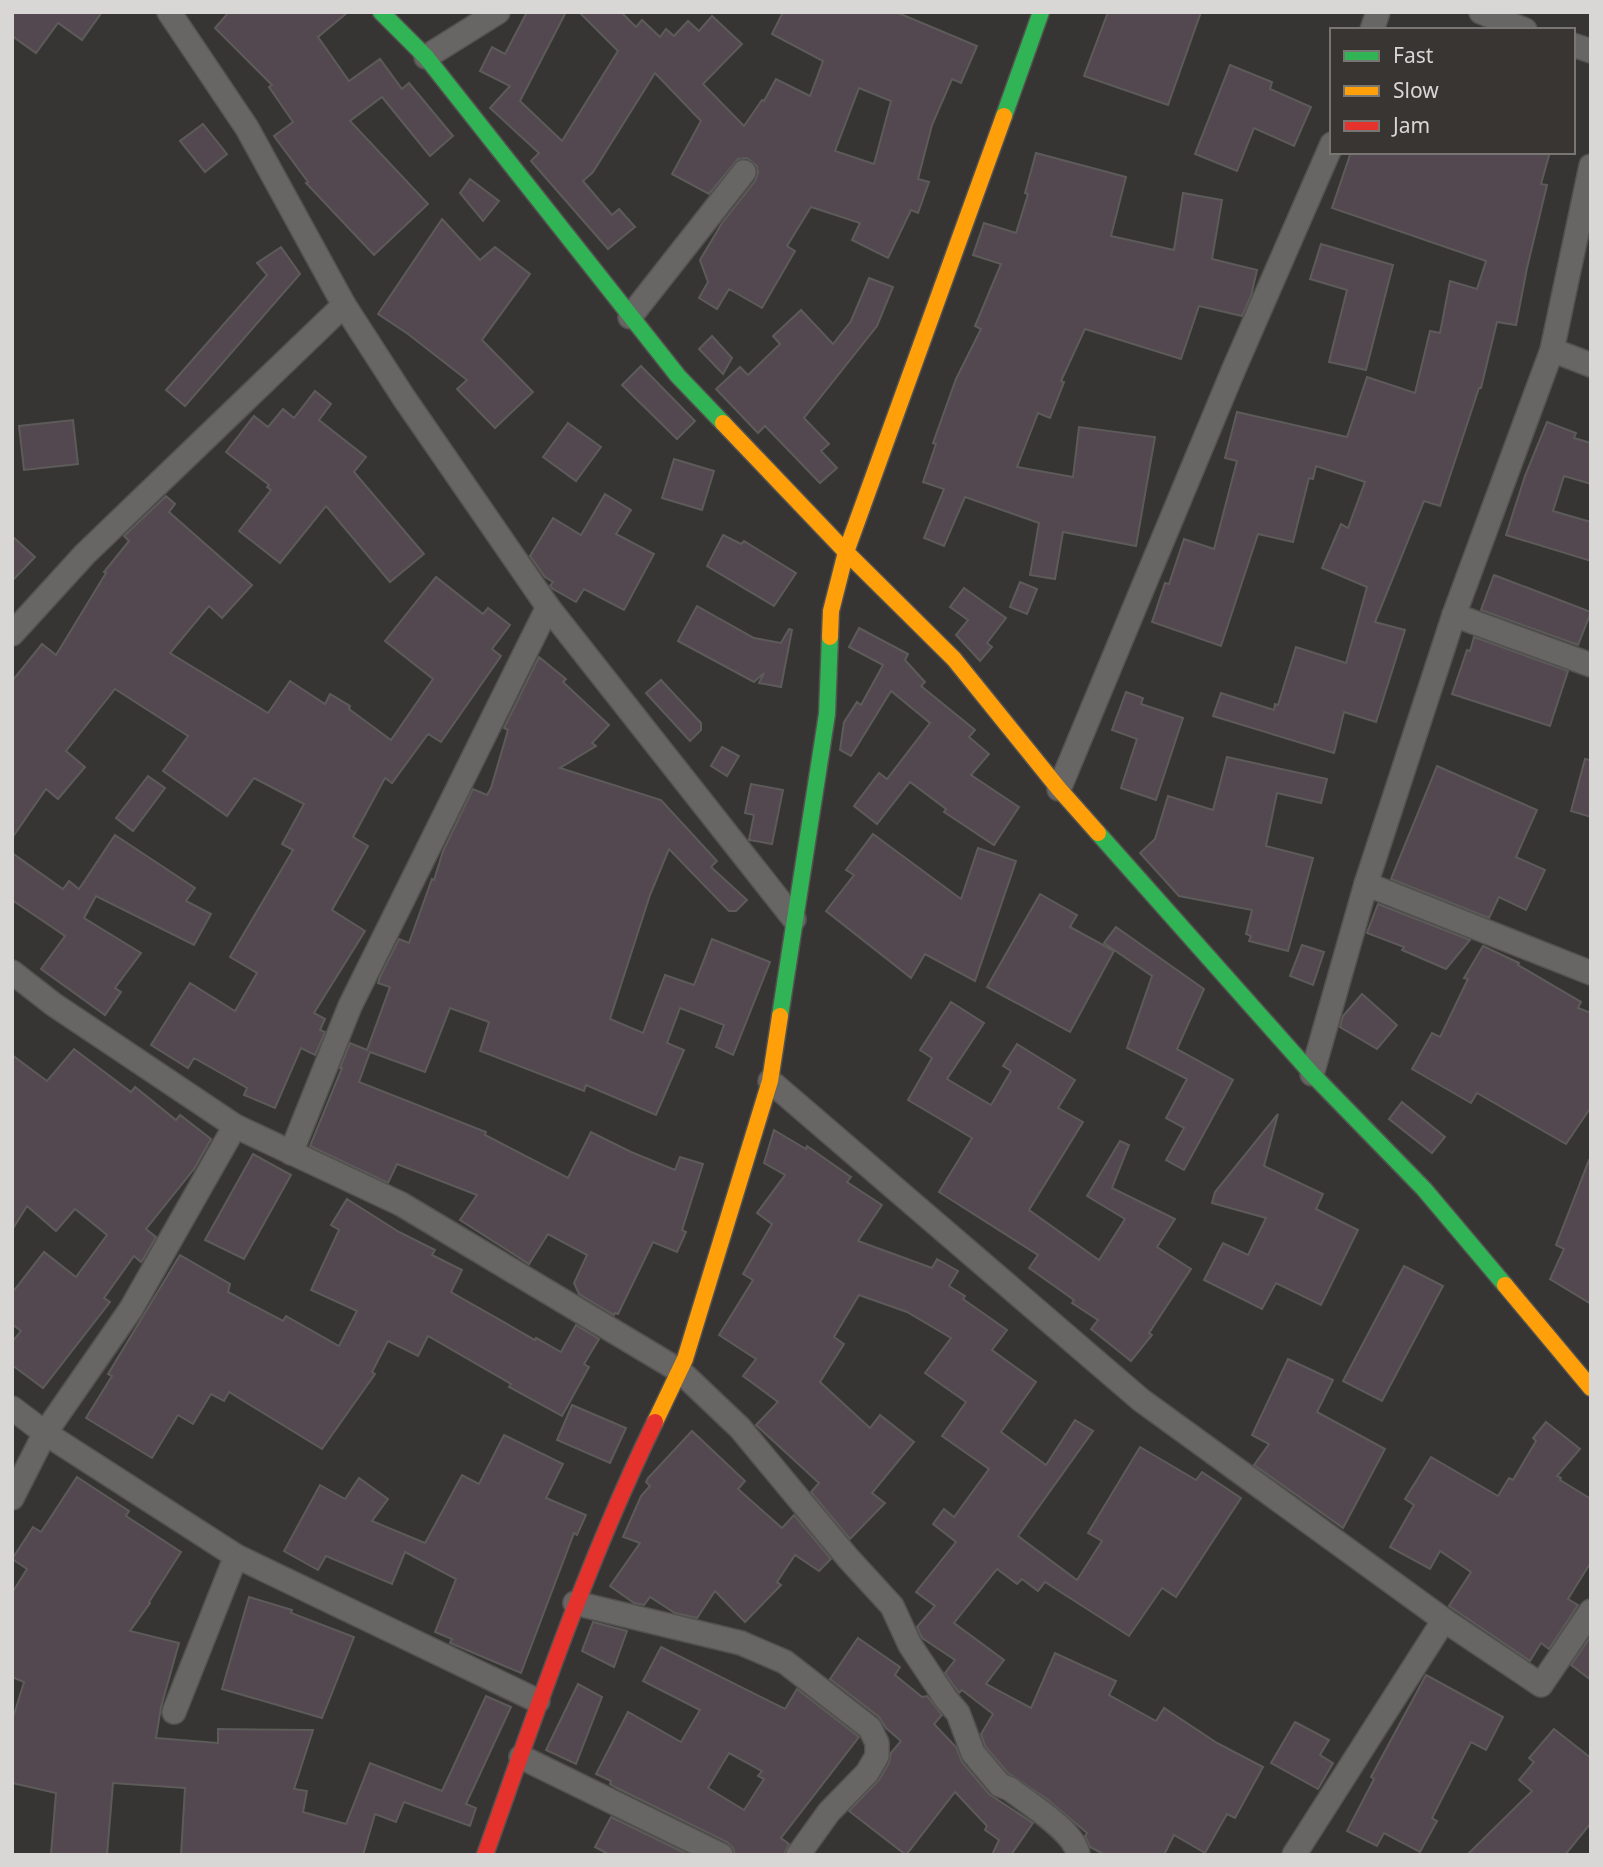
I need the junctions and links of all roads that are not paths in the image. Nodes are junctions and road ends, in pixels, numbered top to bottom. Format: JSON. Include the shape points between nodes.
{"nodes":[{"id":1,"x":169,"y":12,"type":"edge"},
{"id":2,"x":382,"y":12,"type":"edge"},
{"id":3,"x":498,"y":12,"type":"edge"},
{"id":4,"x":1041,"y":12,"type":"edge"},
{"id":5,"x":1481,"y":12,"type":"edge"},
{"id":6,"x":1520,"y":28,"type":"edge"},
{"id":7,"x":426,"y":57,"type":"junction"},
{"id":8,"x":1330,"y":149,"type":"edge"},
{"id":9,"x":1591,"y":166,"type":"edge"},
{"id":10,"x":744,"y":172,"type":"dead end"},
{"id":11,"x":344,"y":305,"type":"junction"},
{"id":12,"x":630,"y":317,"type":"junction"},
{"id":13,"x":1552,"y":350,"type":"junction"},
{"id":14,"x":1591,"y":365,"type":"edge"},
{"id":15,"x":846,"y":552,"type":"junction"},
{"id":16,"x":548,"y":607,"type":"junction"},
{"id":17,"x":1454,"y":615,"type":"junction"},
{"id":18,"x":12,"y":634,"type":"edge"},
{"id":19,"x":1591,"y":665,"type":"edge"},
{"id":20,"x":1059,"y":789,"type":"junction"},
{"id":21,"x":1366,"y":884,"type":"junction"},
{"id":22,"x":794,"y":919,"type":"junction"},
{"id":23,"x":12,"y":972,"type":"edge"},
{"id":24,"x":1591,"y":973,"type":"edge"},
{"id":25,"x":1312,"y":1074,"type":"junction"},
{"id":26,"x":770,"y":1081,"type":"junction"},
{"id":27,"x":235,"y":1126,"type":"junction"},
{"id":28,"x":291,"y":1153,"type":"junction"},
{"id":29,"x":680,"y":1371,"type":"junction"},
{"id":30,"x":1591,"y":1388,"type":"edge"},
{"id":31,"x":12,"y":1408,"type":"edge"},
{"id":32,"x":45,"y":1433,"type":"junction"},
{"id":33,"x":12,"y":1498,"type":"edge"},
{"id":34,"x":236,"y":1556,"type":"junction"},
{"id":35,"x":575,"y":1603,"type":"junction"},
{"id":36,"x":1591,"y":1611,"type":"edge"},
{"id":37,"x":1444,"y":1620,"type":"junction"},
{"id":38,"x":538,"y":1701,"type":"junction"},
{"id":39,"x":174,"y":1712,"type":"dead end"},
{"id":40,"x":521,"y":1757,"type":"junction"},
{"id":41,"x":485,"y":1855,"type":"edge"},
{"id":42,"x":721,"y":1855,"type":"edge"},
{"id":43,"x":798,"y":1855,"type":"edge"},
{"id":44,"x":1078,"y":1855,"type":"edge"},
{"id":45,"x":1294,"y":1855,"type":"edge"}],
"edges":[{"from":1,"to":11,"type":"street","via":[[247,128]]},
{"from":2,"to":7,"type":"street"},
{"from":3,"to":7,"type":"street"},
{"from":4,"to":15,"type":"street"},
{"from":5,"to":6,"type":"street"},
{"from":7,"to":12,"type":"street"},
{"from":8,"to":20,"type":"street"},
{"from":9,"to":13,"type":"street"},
{"from":10,"to":12,"type":"street"},
{"from":11,"to":16,"type":"street"},
{"from":11,"to":18,"type":"street","via":[[85,554]]},
{"from":12,"to":15,"type":"street","via":[[678,376]]},
{"from":13,"to":14,"type":"street"},
{"from":13,"to":17,"type":"street"},
{"from":15,"to":20,"type":"street","via":[[954,659]]},
{"from":15,"to":22,"type":"street","via":[[831,611],[827,713]]},
{"from":16,"to":22,"type":"street"},
{"from":16,"to":28,"type":"street","via":[[350,1006]]},
{"from":17,"to":19,"type":"street"},
{"from":17,"to":21,"type":"street"},
{"from":20,"to":25,"type":"street"},
{"from":21,"to":24,"type":"street"},
{"from":21,"to":25,"type":"street"},
{"from":22,"to":26,"type":"street"},
{"from":23,"to":27,"type":"street"},
{"from":25,"to":30,"type":"street","via":[[1424,1189]]},
{"from":26,"to":29,"type":"street"},
{"from":26,"to":37,"type":"street","via":[[1141,1399]]},
{"from":27,"to":28,"type":"street"},
{"from":27,"to":32,"type":"street","via":[[131,1309]]},
{"from":28,"to":29,"type":"street","via":[[401,1204]]},
{"from":29,"to":35,"type":"street"},
{"from":29,"to":44,"type":"street","via":[[740,1429],[892,1606],[910,1645],[958,1713],[974,1754],[1000,1785],[1068,1835]]},
{"from":31,"to":32,"type":"street"},
{"from":32,"to":33,"type":"street"},
{"from":32,"to":34,"type":"street"},
{"from":34,"to":38,"type":"street"},
{"from":34,"to":39,"type":"street"},
{"from":35,"to":38,"type":"street"},
{"from":35,"to":43,"type":"street","via":[[764,1652],[785,1662],[870,1728],[877,1756]]},
{"from":36,"to":37,"type":"street","via":[[1541,1685]]},
{"from":37,"to":45,"type":"street"},
{"from":38,"to":40,"type":"street"},
{"from":40,"to":41,"type":"street"},
{"from":40,"to":42,"type":"street"}]}
